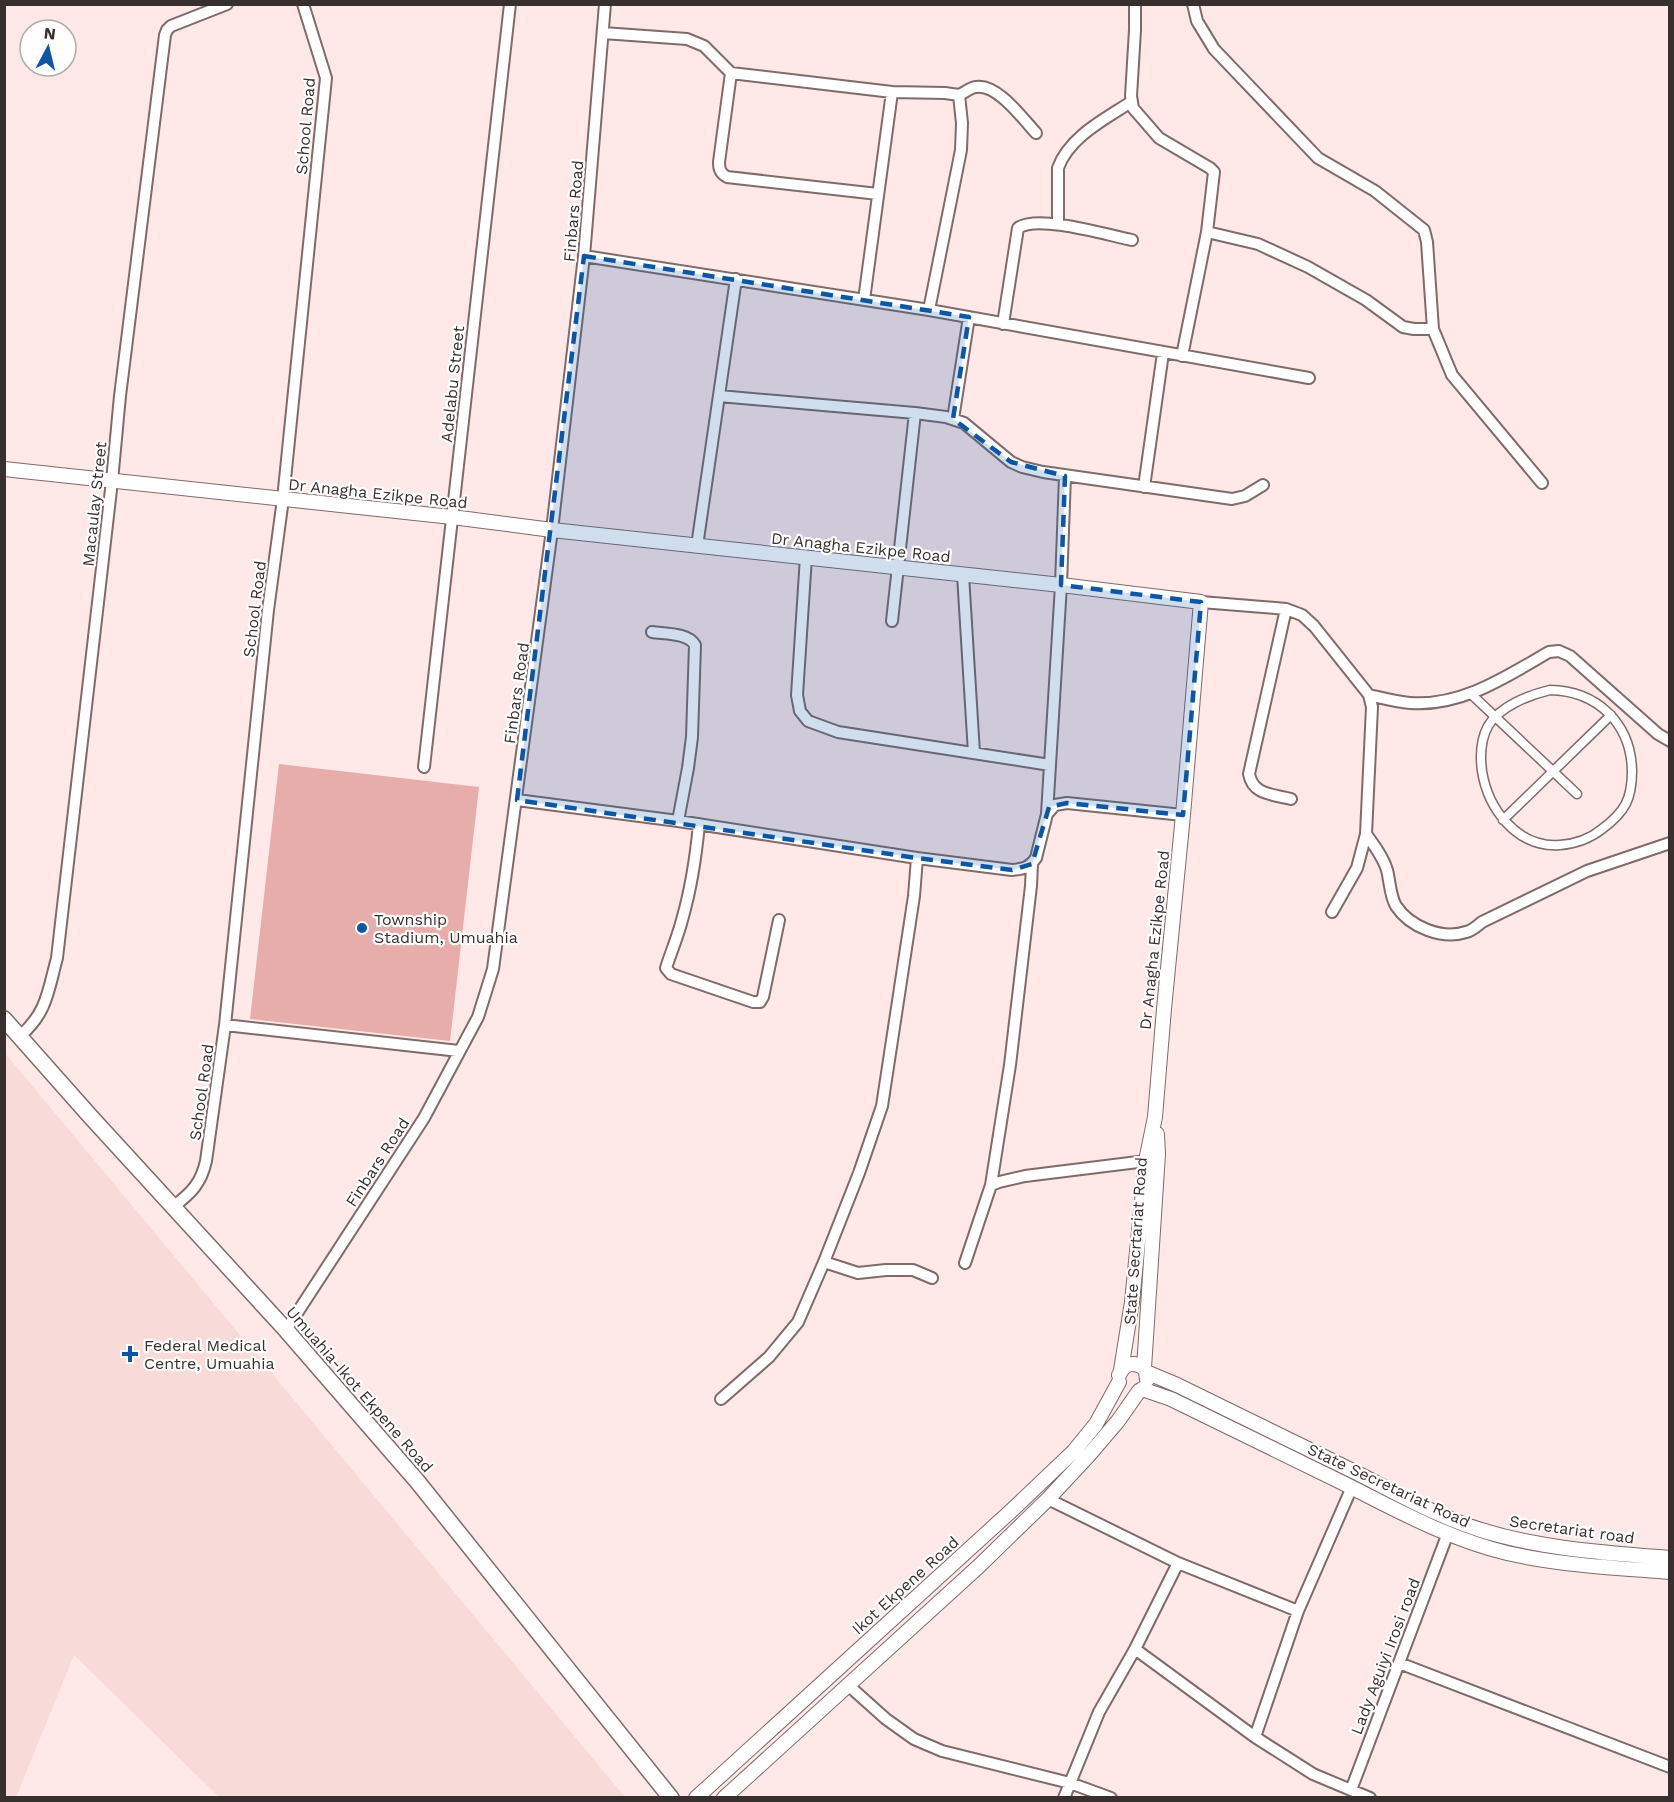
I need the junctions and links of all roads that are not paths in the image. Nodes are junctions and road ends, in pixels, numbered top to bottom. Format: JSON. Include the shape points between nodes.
{"nodes":[{"id":1,"x":227,"y":4,"type":"edge"},
{"id":2,"x":303,"y":4,"type":"edge"},
{"id":3,"x":510,"y":4,"type":"edge"},
{"id":4,"x":605,"y":4,"type":"edge"},
{"id":5,"x":1135,"y":4,"type":"edge"},
{"id":6,"x":1193,"y":4,"type":"edge"},
{"id":7,"x":603,"y":33,"type":"junction"},
{"id":8,"x":731,"y":73,"type":"junction"},
{"id":9,"x":892,"y":92,"type":"junction"},
{"id":10,"x":959,"y":95,"type":"junction"},
{"id":11,"x":1131,"y":102,"type":"junction"},
{"id":12,"x":1036,"y":133,"type":"dead end"},
{"id":13,"x":879,"y":194,"type":"junction"},
{"id":14,"x":1058,"y":224,"type":"junction"},
{"id":15,"x":1207,"y":232,"type":"junction"},
{"id":16,"x":1132,"y":240,"type":"dead end"},
{"id":17,"x":584,"y":256,"type":"junction"},
{"id":18,"x":736,"y":279,"type":"junction"},
{"id":19,"x":864,"y":300,"type":"junction"},
{"id":20,"x":929,"y":310,"type":"junction"},
{"id":21,"x":969,"y":317,"type":"junction"},
{"id":22,"x":1003,"y":324,"type":"junction"},
{"id":23,"x":1433,"y":329,"type":"junction"},
{"id":24,"x":1163,"y":353,"type":"junction"},
{"id":25,"x":1182,"y":356,"type":"junction"},
{"id":26,"x":1309,"y":378,"type":"dead end"},
{"id":27,"x":719,"y":396,"type":"junction"},
{"id":28,"x":915,"y":413,"type":"junction"},
{"id":29,"x":953,"y":419,"type":"junction"},
{"id":30,"x":4,"y":469,"type":"edge"},
{"id":31,"x":1065,"y":476,"type":"junction"},
{"id":32,"x":112,"y":481,"type":"junction"},
{"id":33,"x":1542,"y":483,"type":"dead end"},
{"id":34,"x":1263,"y":485,"type":"dead end"},
{"id":35,"x":1144,"y":487,"type":"junction"},
{"id":36,"x":283,"y":500,"type":"junction"},
{"id":37,"x":452,"y":517,"type":"junction"},
{"id":38,"x":552,"y":531,"type":"junction"},
{"id":39,"x":697,"y":546,"type":"junction"},
{"id":40,"x":806,"y":557,"type":"junction"},
{"id":41,"x":898,"y":568,"type":"junction"},
{"id":42,"x":963,"y":575,"type":"junction"},
{"id":43,"x":1061,"y":585,"type":"junction"},
{"id":44,"x":1201,"y":602,"type":"junction"},
{"id":45,"x":1287,"y":609,"type":"junction"},
{"id":46,"x":892,"y":621,"type":"dead end"},
{"id":47,"x":652,"y":632,"type":"dead end"},
{"id":48,"x":1470,"y":693,"type":"junction"},
{"id":49,"x":1369,"y":695,"type":"junction"},
{"id":50,"x":1611,"y":715,"type":"junction"},
{"id":51,"x":1495,"y":718,"type":"junction"},
{"id":52,"x":1670,"y":741,"type":"edge"},
{"id":53,"x":974,"y":753,"type":"junction"},
{"id":54,"x":1050,"y":765,"type":"junction"},
{"id":55,"x":424,"y":767,"type":"dead end"},
{"id":56,"x":1553,"y":771,"type":"junction"},
{"id":57,"x":1577,"y":794,"type":"dead end"},
{"id":58,"x":1291,"y":799,"type":"dead end"},
{"id":59,"x":517,"y":800,"type":"junction"},
{"id":60,"x":1050,"y":807,"type":"junction"},
{"id":61,"x":1183,"y":815,"type":"junction"},
{"id":62,"x":678,"y":820,"type":"junction"},
{"id":63,"x":1503,"y":820,"type":"junction"},
{"id":64,"x":699,"y":824,"type":"junction"},
{"id":65,"x":1366,"y":834,"type":"junction"},
{"id":66,"x":1670,"y":843,"type":"edge"},
{"id":67,"x":917,"y":858,"type":"junction"},
{"id":68,"x":1032,"y":864,"type":"junction"},
{"id":69,"x":1332,"y":912,"type":"dead end"},
{"id":70,"x":779,"y":920,"type":"dead end"},
{"id":71,"x":4,"y":1019,"type":"edge"},
{"id":72,"x":225,"y":1025,"type":"junction"},
{"id":73,"x":20,"y":1036,"type":"junction"},
{"id":74,"x":459,"y":1052,"type":"junction"},
{"id":75,"x":1155,"y":1117,"type":"junction"},
{"id":76,"x":1146,"y":1161,"type":"junction"},
{"id":77,"x":991,"y":1185,"type":"junction"},
{"id":78,"x":173,"y":1207,"type":"junction"},
{"id":79,"x":824,"y":1262,"type":"junction"},
{"id":80,"x":964,"y":1263,"type":"dead end"},
{"id":81,"x":932,"y":1278,"type":"dead end"},
{"id":82,"x":286,"y":1330,"type":"junction"},
{"id":83,"x":1145,"y":1370,"type":"junction"},
{"id":84,"x":1120,"y":1376,"type":"junction"},
{"id":85,"x":1140,"y":1390,"type":"junction"},
{"id":86,"x":721,"y":1399,"type":"dead end"},
{"id":87,"x":1352,"y":1487,"type":"junction"},
{"id":88,"x":1048,"y":1499,"type":"junction"},
{"id":89,"x":1448,"y":1533,"type":"junction"},
{"id":90,"x":1670,"y":1558,"type":"edge"},
{"id":91,"x":1178,"y":1563,"type":"junction"},
{"id":92,"x":1670,"y":1572,"type":"edge"},
{"id":93,"x":1298,"y":1611,"type":"junction"},
{"id":94,"x":1135,"y":1648,"type":"junction"},
{"id":95,"x":1399,"y":1663,"type":"junction"},
{"id":96,"x":848,"y":1685,"type":"junction"},
{"id":97,"x":1255,"y":1737,"type":"junction"},
{"id":98,"x":1670,"y":1767,"type":"edge"},
{"id":99,"x":1070,"y":1783,"type":"junction"},
{"id":100,"x":1351,"y":1790,"type":"junction"},
{"id":101,"x":671,"y":1797,"type":"edge"},
{"id":102,"x":696,"y":1797,"type":"edge"},
{"id":103,"x":723,"y":1797,"type":"edge"},
{"id":104,"x":1064,"y":1797,"type":"edge"},
{"id":105,"x":1111,"y":1797,"type":"edge"},
{"id":106,"x":1370,"y":1797,"type":"edge"}],
"edges":[{"from":1,"to":32,"type":"street","name":"Macaulay Street","via":[[171,26],[165,35]]},
{"from":2,"to":36,"type":"street","name":"School Road","via":[[326,78]]},
{"from":3,"to":37,"type":"street","name":"Adelabu Street"},
{"from":4,"to":7,"type":"street","name":"Finbars Road"},
{"from":5,"to":11,"type":"street"},
{"from":6,"to":23,"type":"street","via":[[1197,21],[1214,49],[1318,158],[1375,191],[1424,230]]},
{"from":7,"to":8,"type":"street","via":[[695,41]]},
{"from":7,"to":17,"type":"street","name":"Finbars Road"},
{"from":8,"to":9,"type":"street"},
{"from":8,"to":13,"type":"street","via":[[719,162],[722,174]]},
{"from":9,"to":10,"type":"street"},
{"from":9,"to":13,"type":"street"},
{"from":10,"to":12,"type":"street","via":[[976,87],[989,88],[1002,96]]},
{"from":10,"to":20,"type":"street","via":[[962,150]]},
{"from":11,"to":14,"type":"street","via":[[1085,133],[1061,159]]},
{"from":11,"to":15,"type":"street","via":[[1159,138],[1214,172]]},
{"from":13,"to":19,"type":"street"},
{"from":14,"to":16,"type":"street"},
{"from":14,"to":22,"type":"street","via":[[1023,224],[1018,228]]},
{"from":15,"to":23,"type":"street","via":[[1258,243],[1366,300],[1403,327]]},
{"from":15,"to":25,"type":"street"},
{"from":17,"to":18,"type":"street"},
{"from":17,"to":38,"type":"street","name":"Finbars Road"},
{"from":18,"to":19,"type":"street"},
{"from":18,"to":27,"type":"street"},
{"from":19,"to":20,"type":"street"},
{"from":20,"to":21,"type":"street"},
{"from":21,"to":22,"type":"street"},
{"from":21,"to":29,"type":"street"},
{"from":22,"to":24,"type":"street"},
{"from":23,"to":33,"type":"street","via":[[1452,375]]},
{"from":24,"to":25,"type":"street"},
{"from":24,"to":35,"type":"street"},
{"from":25,"to":26,"type":"street"},
{"from":27,"to":28,"type":"street"},
{"from":27,"to":39,"type":"street"},
{"from":28,"to":29,"type":"street"},
{"from":28,"to":41,"type":"street"},
{"from":29,"to":31,"type":"street","via":[[964,423],[1011,462]]},
{"from":30,"to":32,"type":"street","name":"Dr Anagha Ezikpe Road"},
{"from":31,"to":35,"type":"street"},
{"from":31,"to":43,"type":"street"},
{"from":32,"to":36,"type":"street","name":"Dr Anagha Ezikpe Road"},
{"from":32,"to":73,"type":"street","name":"Macaulay Street","via":[[57,958],[44,1007],[33,1025]]},
{"from":34,"to":35,"type":"street","via":[[1232,499]]},
{"from":36,"to":37,"type":"street","name":"Dr Anagha Ezikpe Road"},
{"from":36,"to":72,"type":"street","name":"School Road"},
{"from":37,"to":38,"type":"street","name":"Dr Anagha Ezikpe Road"},
{"from":37,"to":55,"type":"street","name":"Adelabu Street"},
{"from":38,"to":39,"type":"street","name":"Dr Anagha Ezikpe Road"},
{"from":38,"to":59,"type":"street","name":"Finbars Road"},
{"from":39,"to":40,"type":"street","name":"Dr Anagha Ezikpe Road"},
{"from":40,"to":41,"type":"street","name":"Dr Anagha Ezikpe Road"},
{"from":40,"to":53,"type":"street","via":[[797,695],[800,711],[808,721],[838,732]]},
{"from":41,"to":42,"type":"street","name":"Dr Anagha Ezikpe Road"},
{"from":41,"to":46,"type":"street"},
{"from":42,"to":43,"type":"street","name":"Dr Anagha Ezikpe Road"},
{"from":42,"to":53,"type":"street"},
{"from":43,"to":44,"type":"street","name":"Dr Anagha Ezikpe Road"},
{"from":43,"to":54,"type":"street"},
{"from":44,"to":45,"type":"street"},
{"from":44,"to":61,"type":"street","name":"Dr Anagha Ezikpe Road"},
{"from":45,"to":49,"type":"street","via":[[1314,626]]},
{"from":45,"to":58,"type":"street","via":[[1249,774],[1258,791]]},
{"from":47,"to":62,"type":"street","via":[[687,637],[695,645],[692,737]]},
{"from":48,"to":49,"type":"street","via":[[1449,702],[1411,704]]},
{"from":48,"to":51,"type":"street"},
{"from":48,"to":52,"type":"street","via":[[1558,651],[1570,656]]},
{"from":49,"to":65,"type":"street","via":[[1372,707]]},
{"from":50,"to":51,"type":"street","via":[[1584,696],[1550,690],[1519,701]]},
{"from":50,"to":56,"type":"street"},
{"from":50,"to":63,"type":"street","via":[[1629,748],[1632,768],[1628,801],[1614,820],[1595,834],[1559,845],[1529,839]]},
{"from":51,"to":56,"type":"street"},
{"from":51,"to":63,"type":"street","via":[[1483,739],[1481,762],[1487,793]]},
{"from":53,"to":54,"type":"street"},
{"from":54,"to":60,"type":"street"},
{"from":56,"to":57,"type":"street"},
{"from":56,"to":63,"type":"street"},
{"from":59,"to":62,"type":"street"},
{"from":59,"to":74,"type":"street","name":"Finbars Road","via":[[493,969],[478,1017]]},
{"from":60,"to":61,"type":"street","via":[[1067,803]]},
{"from":60,"to":68,"type":"street"},
{"from":61,"to":75,"type":"street","name":"Dr Anagha Ezikpe Road"},
{"from":62,"to":64,"type":"street"},
{"from":64,"to":67,"type":"street"},
{"from":64,"to":70,"type":"street","via":[[687,903],[666,968],[671,974],[760,1002]]},
{"from":65,"to":66,"type":"street","via":[[1387,869],[1395,904],[1405,917],[1426,930],[1451,935],[1468,932],[1587,871]]},
{"from":65,"to":69,"type":"street","via":[[1357,868]]},
{"from":67,"to":68,"type":"street","via":[[1012,870]]},
{"from":67,"to":79,"type":"street","via":[[882,1106]]},
{"from":68,"to":77,"type":"street","via":[[1010,1065]]},
{"from":71,"to":73,"type":"main road","name":"Umuahia-Ikot Ekpene Road"},
{"from":72,"to":74,"type":"street"},
{"from":72,"to":78,"type":"street","name":"School Road","via":[[202,1178]]},
{"from":73,"to":78,"type":"main road","name":"Umuahia-Ikot Ekpene Road"},
{"from":74,"to":82,"type":"street","name":"Finbars Road","via":[[424,1118]]},
{"from":75,"to":76,"type":"street","name":"Ikot Ekpene Road"},
{"from":75,"to":83,"type":"street","name":"State Secrtariat Road","via":[[1158,1154]]},
{"from":76,"to":77,"type":"street","via":[[1024,1176]]},
{"from":76,"to":84,"type":"street","name":"Ikot Ekpene Road","via":[[1132,1302]]},
{"from":77,"to":80,"type":"street"},
{"from":78,"to":82,"type":"main road","name":"Umuahia-Ikot Ekpene Road"},
{"from":79,"to":81,"type":"street","via":[[858,1273],[913,1270]]},
{"from":79,"to":86,"type":"street","via":[[798,1322],[769,1357]]},
{"from":82,"to":101,"type":"main road","name":"Umuahia-Ikot Ekpene Road","via":[[417,1481]]},
{"from":83,"to":84,"type":"street","via":[[1135,1364],[1125,1366]]},
{"from":83,"to":85,"type":"street","via":[[1148,1378]]},
{"from":83,"to":90,"type":"street","name":"Secretariat road","via":[[1430,1510],[1479,1529],[1548,1546]]},
{"from":84,"to":85,"type":"street","via":[[1127,1391]]},
{"from":84,"to":102,"type":"street","name":"Ikot Ekpene Road","via":[[1096,1424],[1074,1450]]},
{"from":85,"to":87,"type":"street","name":"State Secretariat Road","via":[[1171,1399]]},
{"from":85,"to":88,"type":"street","via":[[1118,1421]]},
{"from":87,"to":89,"type":"street","name":"State Secretariat Road"},
{"from":87,"to":93,"type":"street"},
{"from":88,"to":91,"type":"street"},
{"from":88,"to":96,"type":"street"},
{"from":89,"to":92,"type":"street","name":"State Secretariat Road","via":[[1506,1553]]},
{"from":89,"to":95,"type":"street","name":"Lady Aguiyi Irosi road"},
{"from":91,"to":93,"type":"street"},
{"from":91,"to":94,"type":"street"},
{"from":93,"to":97,"type":"street"},
{"from":94,"to":97,"type":"street"},
{"from":94,"to":99,"type":"street","via":[[1099,1712]]},
{"from":95,"to":98,"type":"street"},
{"from":95,"to":100,"type":"street","name":"Lady Aguiyi Irosi road"},
{"from":96,"to":99,"type":"street","via":[[914,1739],[942,1751]]},
{"from":96,"to":103,"type":"street"},
{"from":97,"to":100,"type":"street","via":[[1312,1774]]},
{"from":99,"to":104,"type":"street"},
{"from":99,"to":105,"type":"street"},
{"from":100,"to":106,"type":"street"}]}
